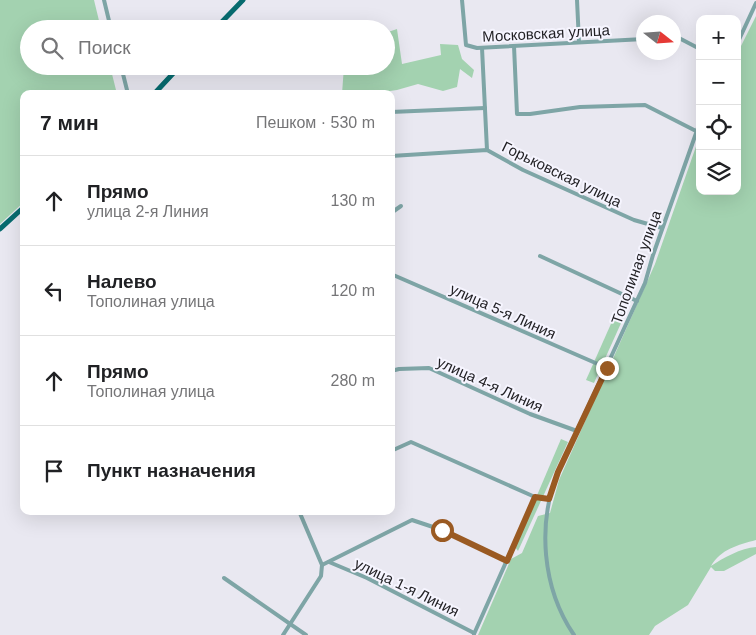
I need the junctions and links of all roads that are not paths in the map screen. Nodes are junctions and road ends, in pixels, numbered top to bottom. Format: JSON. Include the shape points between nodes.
{"nodes":[{"id":1,"x":104,"y":0,"type":"edge"},
{"id":2,"x":243,"y":0,"type":"edge"},
{"id":3,"x":462,"y":0,"type":"edge"},
{"id":4,"x":577,"y":0,"type":"edge"},
{"id":5,"x":756,"y":3,"type":"edge"},
{"id":6,"x":109,"y":20,"type":"edge"},
{"id":7,"x":224,"y":20,"type":"edge"},
{"id":8,"x":741,"y":35,"type":"edge"},
{"id":9,"x":636,"y":39,"type":"edge"},
{"id":10,"x":681,"y":39,"type":"edge"},
{"id":11,"x":579,"y":42,"type":"junction"},
{"id":12,"x":514,"y":46,"type":"junction"},
{"id":13,"x":696,"y":47,"type":"edge"},
{"id":14,"x":482,"y":48,"type":"junction"},
{"id":15,"x":123,"y":75,"type":"edge"},
{"id":16,"x":172,"y":75,"type":"edge"},
{"id":17,"x":127,"y":90,"type":"edge"},
{"id":18,"x":158,"y":90,"type":"edge"},
{"id":19,"x":485,"y":108,"type":"junction"},
{"id":20,"x":395,"y":112,"type":"edge"},
{"id":21,"x":696,"y":131,"type":"joint"},
{"id":22,"x":487,"y":150,"type":"junction"},
{"id":23,"x":395,"y":156,"type":"edge"},
{"id":24,"x":401,"y":206,"type":"dead end"},
{"id":25,"x":395,"y":210,"type":"edge"},
{"id":26,"x":20,"y":211,"type":"edge"},
{"id":27,"x":662,"y":228,"type":"junction"},
{"id":28,"x":0,"y":229,"type":"edge"},
{"id":29,"x":540,"y":256,"type":"dead end"},
{"id":30,"x":395,"y":276,"type":"edge"},
{"id":31,"x":637,"y":301,"type":"junction"},
{"id":32,"x":607,"y":368,"type":"junction"},
{"id":33,"x":395,"y":370,"type":"edge"},
{"id":34,"x":577,"y":431,"type":"junction"},
{"id":35,"x":395,"y":449,"type":"edge"},
{"id":36,"x":535,"y":497,"type":"junction"},
{"id":37,"x":549,"y":499,"type":"junction"},
{"id":38,"x":301,"y":515,"type":"edge"},
{"id":39,"x":507,"y":561,"type":"junction"},
{"id":40,"x":329,"y":562,"type":"junction"},
{"id":41,"x":322,"y":565,"type":"junction"},
{"id":42,"x":224,"y":578,"type":"dead end"},
{"id":43,"x":290,"y":625,"type":"junction"},
{"id":44,"x":474,"y":634,"type":"edge"},
{"id":45,"x":282,"y":635,"type":"edge"},
{"id":46,"x":306,"y":635,"type":"edge"},
{"id":47,"x":574,"y":635,"type":"edge"}],
"edges":[{"from":1,"to":6,"type":"street"},
{"from":2,"to":7,"type":"main road"},
{"from":3,"to":14,"type":"street","name":"Московская улица","via":[[466,45]]},
{"from":4,"to":11,"type":"street"},
{"from":5,"to":8,"type":"street"},
{"from":9,"to":11,"type":"street","name":"Московская улица"},
{"from":10,"to":13,"type":"street"},
{"from":11,"to":12,"type":"street","name":"Московская улица"},
{"from":12,"to":14,"type":"street","name":"Московская улица"},
{"from":12,"to":21,"type":"street","via":[[517,114],[580,107],[646,105]]},
{"from":14,"to":19,"type":"street"},
{"from":15,"to":17,"type":"street"},
{"from":16,"to":18,"type":"main road"},
{"from":19,"to":20,"type":"street"},
{"from":19,"to":22,"type":"street"},
{"from":21,"to":27,"type":"street","name":"Тополиная улица"},
{"from":22,"to":23,"type":"street","name":"Горьковская улица"},
{"from":22,"to":27,"type":"street","name":"Горьковская улица","via":[[627,217]]},
{"from":24,"to":25,"type":"street"},
{"from":26,"to":28,"type":"main road"},
{"from":27,"to":31,"type":"street","name":"Тополиная улица"},
{"from":29,"to":31,"type":"street"},
{"from":30,"to":32,"type":"street","name":"улица 5-я Линия"},
{"from":31,"to":32,"type":"street","name":"Тополиная улица"},
{"from":32,"to":34,"type":"street","name":"Тополиная улица"},
{"from":33,"to":34,"type":"street","name":"улица 4-я Линия","via":[[429,368],[530,414]]},
{"from":34,"to":37,"type":"street","name":"Тополиная улица"},
{"from":35,"to":36,"type":"street","via":[[411,442]]},
{"from":36,"to":37,"type":"street"},
{"from":36,"to":39,"type":"street"},
{"from":37,"to":47,"type":"street","name":"Тополиная улица","via":[[546,552],[554,593]]},
{"from":38,"to":41,"type":"street"},
{"from":39,"to":40,"type":"street","via":[[442,530],[412,520]]},
{"from":39,"to":44,"type":"street"},
{"from":40,"to":41,"type":"street"},
{"from":40,"to":44,"type":"street","name":"улица 1-я Линия","via":[[367,578]]},
{"from":41,"to":43,"type":"street","via":[[321,576]]},
{"from":42,"to":43,"type":"street"},
{"from":43,"to":45,"type":"street"},
{"from":43,"to":46,"type":"street"}]}
